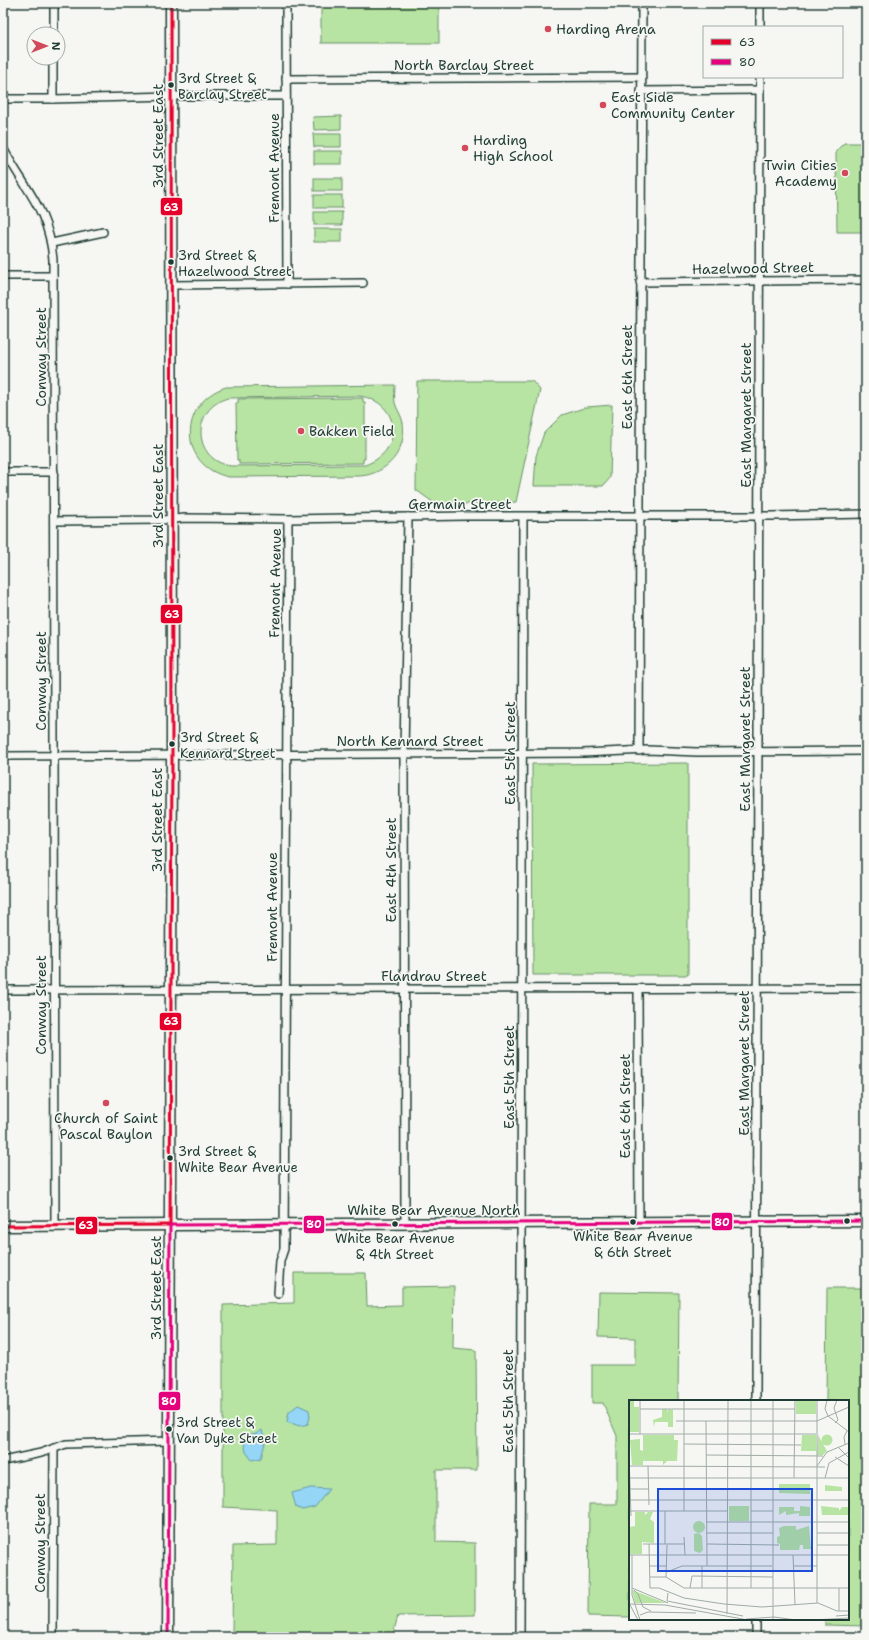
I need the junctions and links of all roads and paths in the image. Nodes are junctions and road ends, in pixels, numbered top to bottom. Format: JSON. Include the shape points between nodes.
{"nodes":[{"id":1,"x":54,"y":3,"type":"edge"},
{"id":2,"x":171,"y":3,"type":"edge"},
{"id":3,"x":286,"y":3,"type":"edge"},
{"id":4,"x":642,"y":3,"type":"edge"},
{"id":5,"x":760,"y":3,"type":"edge"},
{"id":6,"x":54,"y":26,"type":"edge"},
{"id":7,"x":760,"y":26,"type":"edge"},
{"id":8,"x":53,"y":66,"type":"edge"},
{"id":9,"x":641,"y":77,"type":"junction"},
{"id":10,"x":760,"y":78,"type":"edge"},
{"id":11,"x":286,"y":79,"type":"junction"},
{"id":12,"x":760,"y":90,"type":"junction"},
{"id":13,"x":641,"y":91,"type":"junction"},
{"id":14,"x":172,"y":96,"type":"junction"},
{"id":15,"x":286,"y":96,"type":"junction"},
{"id":16,"x":3,"y":99,"type":"edge"},
{"id":17,"x":53,"y":99,"type":"junction"},
{"id":18,"x":3,"y":148,"type":"edge"},
{"id":19,"x":102,"y":232,"type":"dead end"},
{"id":20,"x":52,"y":243,"type":"junction"},
{"id":21,"x":3,"y":276,"type":"edge"},
{"id":22,"x":53,"y":276,"type":"junction"},
{"id":23,"x":866,"y":280,"type":"edge"},
{"id":24,"x":760,"y":281,"type":"junction"},
{"id":25,"x":363,"y":282,"type":"dead end"},
{"id":26,"x":640,"y":282,"type":"junction"},
{"id":27,"x":287,"y":284,"type":"junction"},
{"id":28,"x":172,"y":285,"type":"junction"},
{"id":29,"x":3,"y":472,"type":"edge"},
{"id":30,"x":54,"y":472,"type":"junction"},
{"id":31,"x":866,"y":514,"type":"edge"},
{"id":32,"x":758,"y":515,"type":"junction"},
{"id":33,"x":640,"y":516,"type":"junction"},
{"id":34,"x":408,"y":517,"type":"junction"},
{"id":35,"x":523,"y":517,"type":"junction"},
{"id":36,"x":172,"y":519,"type":"junction"},
{"id":37,"x":288,"y":519,"type":"junction"},
{"id":38,"x":54,"y":521,"type":"junction"},
{"id":39,"x":639,"y":751,"type":"junction"},
{"id":40,"x":758,"y":751,"type":"junction"},
{"id":41,"x":866,"y":751,"type":"edge"},
{"id":42,"x":523,"y":753,"type":"junction"},
{"id":43,"x":286,"y":754,"type":"junction"},
{"id":44,"x":404,"y":754,"type":"junction"},
{"id":45,"x":172,"y":755,"type":"junction"},
{"id":46,"x":3,"y":756,"type":"edge"},
{"id":47,"x":54,"y":757,"type":"junction"},
{"id":48,"x":756,"y":988,"type":"junction"},
{"id":49,"x":866,"y":988,"type":"edge"},
{"id":50,"x":404,"y":989,"type":"junction"},
{"id":51,"x":522,"y":989,"type":"junction"},
{"id":52,"x":638,"y":989,"type":"junction"},
{"id":53,"x":3,"y":990,"type":"edge"},
{"id":54,"x":54,"y":990,"type":"junction"},
{"id":55,"x":170,"y":990,"type":"junction"},
{"id":56,"x":285,"y":990,"type":"junction"},
{"id":57,"x":866,"y":1221,"type":"edge"},
{"id":58,"x":757,"y":1222,"type":"junction"},
{"id":59,"x":405,"y":1223,"type":"junction"},
{"id":60,"x":284,"y":1224,"type":"junction"},
{"id":61,"x":521,"y":1224,"type":"junction"},
{"id":62,"x":638,"y":1224,"type":"junction"},
{"id":63,"x":170,"y":1225,"type":"junction"},
{"id":64,"x":3,"y":1226,"type":"edge"},
{"id":65,"x":55,"y":1226,"type":"junction"},
{"id":66,"x":278,"y":1294,"type":"dead end"},
{"id":67,"x":756,"y":1400,"type":"edge"},
{"id":68,"x":170,"y":1441,"type":"junction"},
{"id":69,"x":54,"y":1448,"type":"junction"},
{"id":70,"x":3,"y":1461,"type":"edge"},
{"id":71,"x":756,"y":1620,"type":"edge"},
{"id":72,"x":53,"y":1637,"type":"edge"},
{"id":73,"x":168,"y":1637,"type":"edge"},
{"id":74,"x":520,"y":1637,"type":"edge"},
{"id":75,"x":756,"y":1637,"type":"edge"}],
"edges":[{"from":1,"to":6,"type":"street"},
{"from":2,"to":14,"type":"street","name":"3rd Street East"},
{"from":3,"to":11,"type":"street","name":"Fremont Avenue"},
{"from":4,"to":9,"type":"street","name":"East 6th Street"},
{"from":5,"to":7,"type":"street"},
{"from":8,"to":17,"type":"street"},
{"from":9,"to":11,"type":"street","name":"North Barclay Street"},
{"from":9,"to":13,"type":"street","name":"East 6th Street"},
{"from":10,"to":12,"type":"street","name":"East Margaret Street"},
{"from":11,"to":15,"type":"street","name":"Fremont Avenue"},
{"from":12,"to":13,"type":"street"},
{"from":12,"to":24,"type":"street","name":"East Margaret Street"},
{"from":13,"to":26,"type":"street","name":"East 6th Street"},
{"from":14,"to":15,"type":"street"},
{"from":14,"to":17,"type":"street"},
{"from":14,"to":28,"type":"street","name":"3rd Street East"},
{"from":15,"to":27,"type":"street","name":"Fremont Avenue"},
{"from":16,"to":17,"type":"street"},
{"from":18,"to":20,"type":"street","name":"Conway Street","via":[[43,213]]},
{"from":19,"to":20,"type":"street"},
{"from":20,"to":22,"type":"street","name":"Conway Street"},
{"from":21,"to":22,"type":"street"},
{"from":22,"to":30,"type":"street","name":"Conway Street"},
{"from":23,"to":24,"type":"street","name":"Hazelwood Street"},
{"from":24,"to":26,"type":"street","name":"Hazelwood Street"},
{"from":24,"to":32,"type":"street","name":"East Margaret Street"},
{"from":25,"to":27,"type":"street"},
{"from":26,"to":33,"type":"street","name":"East 6th Street"},
{"from":27,"to":28,"type":"street"},
{"from":28,"to":36,"type":"street","name":"3rd Street East"},
{"from":29,"to":30,"type":"street"},
{"from":30,"to":38,"type":"street","name":"Conway Street"},
{"from":31,"to":32,"type":"street","name":"Germain Street"},
{"from":32,"to":33,"type":"street","name":"Germain Street"},
{"from":32,"to":40,"type":"street","name":"East Margaret Street"},
{"from":33,"to":35,"type":"street","name":"Germain Street"},
{"from":33,"to":39,"type":"street","name":"East 6th Street"},
{"from":34,"to":35,"type":"street","name":"Germain Street"},
{"from":34,"to":37,"type":"street","name":"Germain Street"},
{"from":34,"to":44,"type":"street","name":"East 4th Street"},
{"from":35,"to":42,"type":"street","name":"East 5th Street"},
{"from":36,"to":37,"type":"street","name":"Germain Street"},
{"from":36,"to":38,"type":"street","name":"Germain Street"},
{"from":36,"to":45,"type":"street","name":"3rd Street East"},
{"from":37,"to":43,"type":"street","name":"Fremont Avenue"},
{"from":38,"to":47,"type":"street","name":"Conway Street"},
{"from":39,"to":40,"type":"street","name":"North Kennard Street"},
{"from":39,"to":42,"type":"street","name":"North Kennard Street"},
{"from":40,"to":41,"type":"street","name":"North Kennard Street"},
{"from":40,"to":48,"type":"street","name":"East Margaret Street"},
{"from":42,"to":44,"type":"street","name":"North Kennard Street"},
{"from":42,"to":51,"type":"street","name":"East 5th Street"},
{"from":43,"to":44,"type":"street","name":"North Kennard Street"},
{"from":43,"to":45,"type":"street","name":"North Kennard Street"},
{"from":43,"to":56,"type":"street","name":"Fremont Avenue"},
{"from":44,"to":50,"type":"street","name":"East 4th Street"},
{"from":45,"to":47,"type":"street","name":"North Kennard Street"},
{"from":45,"to":55,"type":"street","name":"3rd Street East"},
{"from":46,"to":47,"type":"street","name":"North Kennard Street"},
{"from":47,"to":54,"type":"street","name":"Conway Street"},
{"from":48,"to":49,"type":"street","name":"Flandrau Street"},
{"from":48,"to":52,"type":"street","name":"Flandrau Street"},
{"from":48,"to":58,"type":"street","name":"East Margaret Street"},
{"from":50,"to":51,"type":"street","name":"Flandrau Street"},
{"from":50,"to":56,"type":"street","name":"Flandrau Street"},
{"from":50,"to":59,"type":"street","name":"East 4th Street"},
{"from":51,"to":52,"type":"street","name":"Flandrau Street"},
{"from":51,"to":61,"type":"street","name":"East 5th Street"},
{"from":52,"to":62,"type":"street","name":"East 6th Street"},
{"from":53,"to":54,"type":"street","name":"Flandrau Street"},
{"from":54,"to":55,"type":"street","name":"Flandrau Street"},
{"from":54,"to":65,"type":"street","name":"Conway Street"},
{"from":55,"to":56,"type":"street","name":"Flandrau Street"},
{"from":55,"to":63,"type":"street","name":"3rd Street East"},
{"from":56,"to":60,"type":"street","name":"Fremont Avenue"},
{"from":57,"to":58,"type":"street","name":"White Bear Avenue North"},
{"from":58,"to":62,"type":"street","name":"White Bear Avenue North"},
{"from":58,"to":67,"type":"street","name":"East Margaret Street"},
{"from":59,"to":60,"type":"street","name":"White Bear Avenue North"},
{"from":59,"to":61,"type":"street","name":"White Bear Avenue North"},
{"from":60,"to":63,"type":"street","name":"White Bear Avenue North"},
{"from":60,"to":66,"type":"street","name":"Fremont Avenue","via":[[284,1248],[280,1261]]},
{"from":61,"to":62,"type":"street","name":"White Bear Avenue North"},
{"from":61,"to":74,"type":"street","name":"East 5th Street"},
{"from":63,"to":65,"type":"street","name":"White Bear Avenue North"},
{"from":63,"to":68,"type":"street","name":"3rd Street East"},
{"from":64,"to":65,"type":"street","name":"White Bear Avenue North"},
{"from":68,"to":69,"type":"street","via":[[66,1444]]},
{"from":68,"to":73,"type":"street","name":"3rd Street East"},
{"from":69,"to":70,"type":"street"},
{"from":69,"to":72,"type":"street","name":"Conway Street"},
{"from":71,"to":75,"type":"street"}]}
